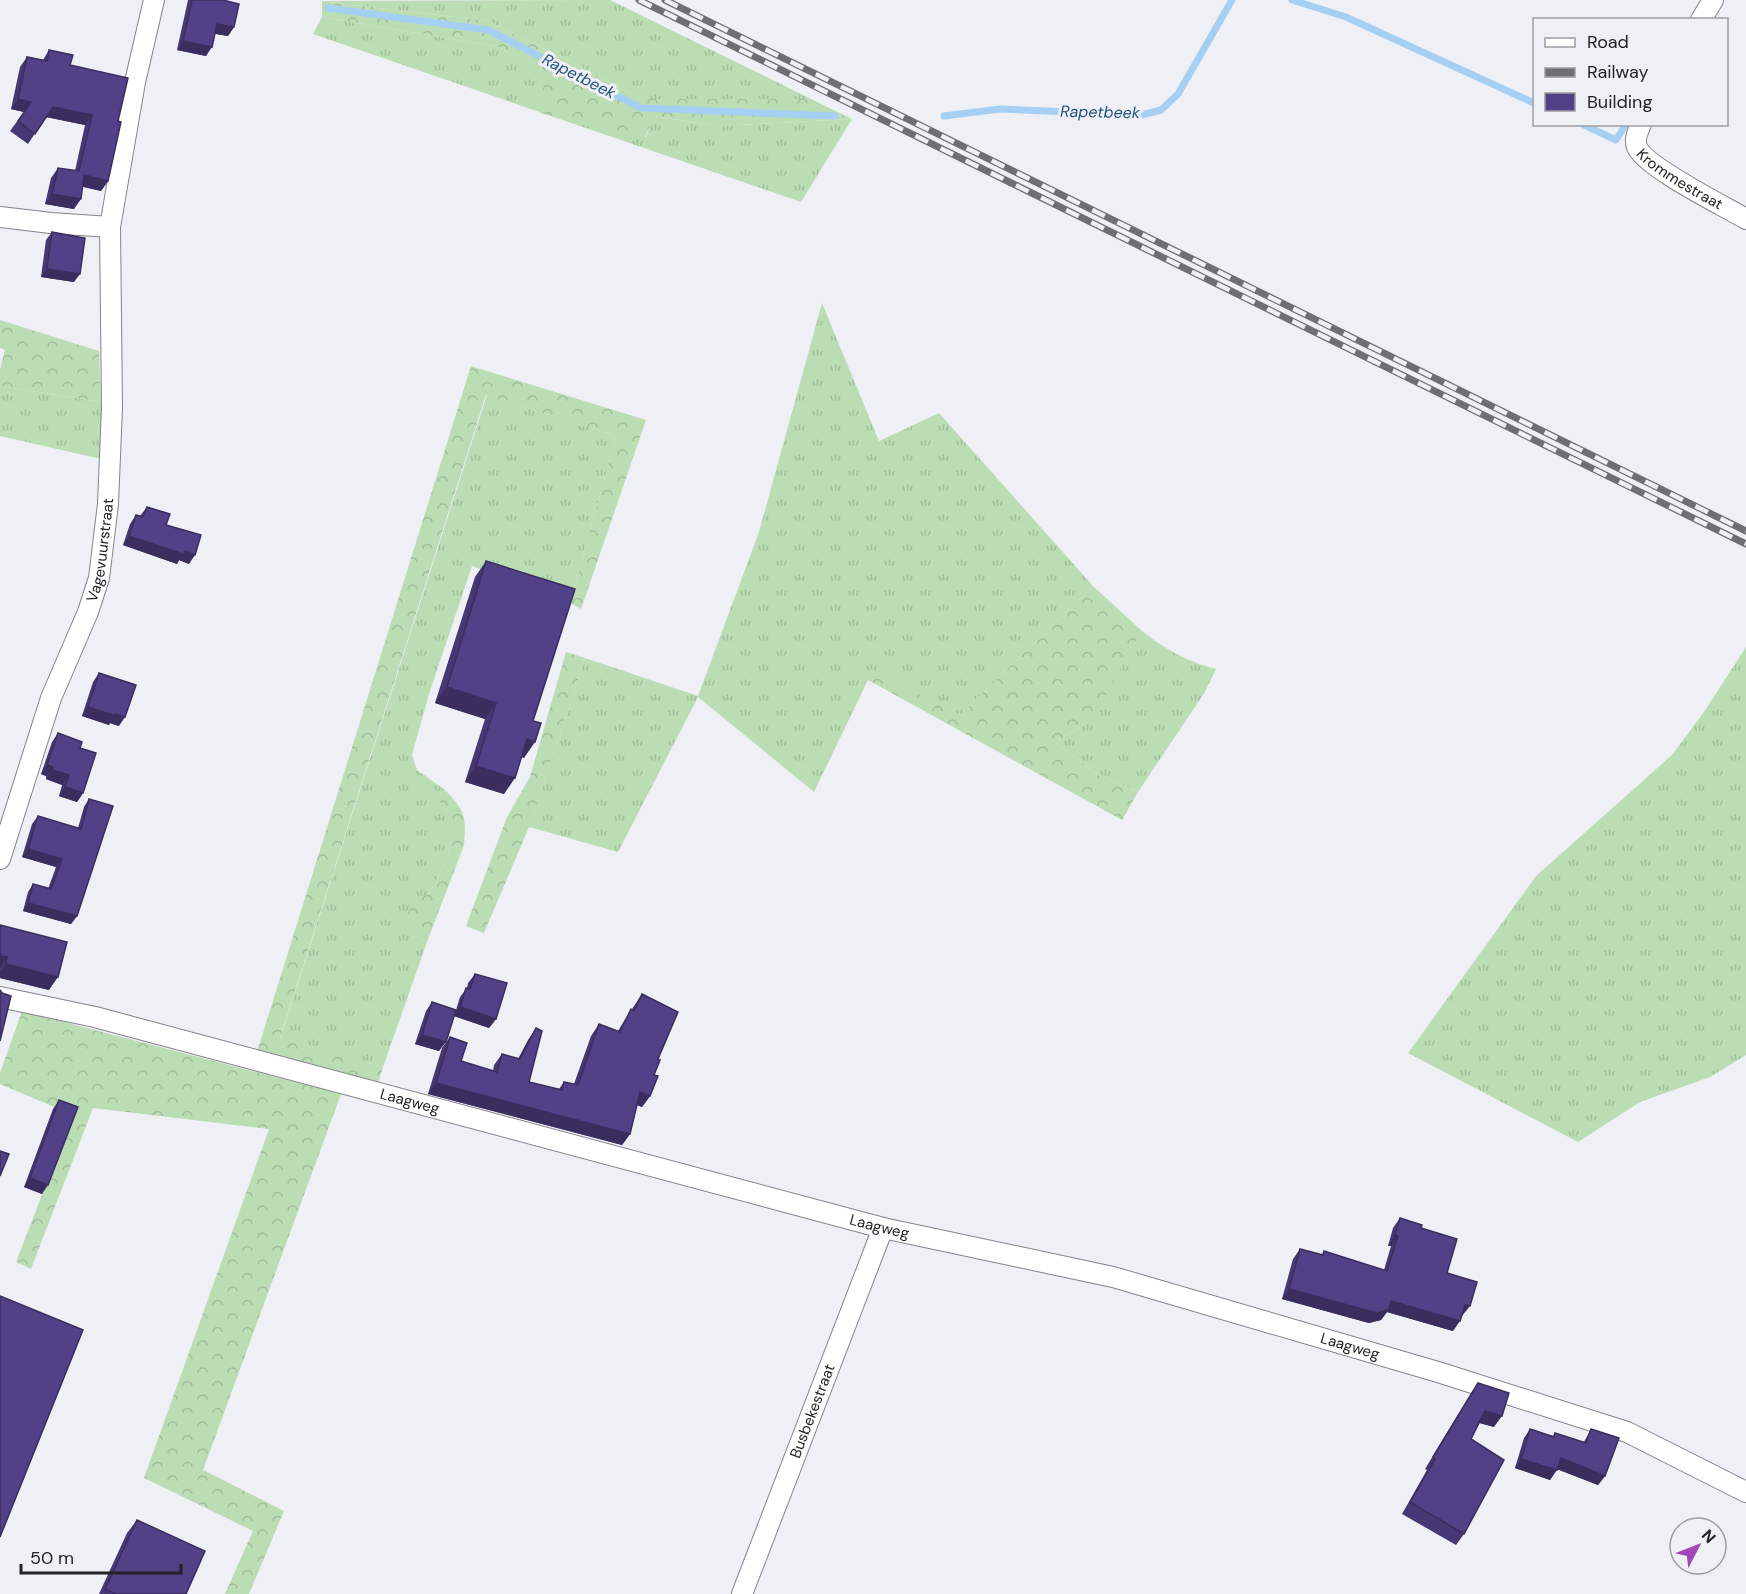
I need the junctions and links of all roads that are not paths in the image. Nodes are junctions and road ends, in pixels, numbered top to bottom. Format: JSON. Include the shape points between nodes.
{"nodes":[{"id":1,"x":154,"y":0,"type":"edge"},
{"id":2,"x":1713,"y":0,"type":"edge"},
{"id":3,"x":1702,"y":18,"type":"edge"},
{"id":4,"x":1640,"y":126,"type":"edge"},
{"id":5,"x":0,"y":217,"type":"edge"},
{"id":6,"x":1746,"y":219,"type":"edge"},
{"id":7,"x":110,"y":227,"type":"junction"},
{"id":8,"x":0,"y":859,"type":"edge"},
{"id":9,"x":0,"y":997,"type":"edge"},
{"id":10,"x":883,"y":1228,"type":"junction"},
{"id":11,"x":1746,"y":1492,"type":"edge"},
{"id":12,"x":742,"y":1594,"type":"edge"}],
"edges":[{"from":1,"to":7,"type":"street","name":"Vagevuurstraat","via":[[135,82]]},
{"from":2,"to":3,"type":"street"},
{"from":4,"to":6,"type":"street","name":"Krommestraat","via":[[1635,138],[1638,149],[1654,165]]},
{"from":5,"to":7,"type":"street"},
{"from":7,"to":8,"type":"street","name":"Vagevuurstraat","via":[[112,407],[108,504],[99,578],[51,698]]},
{"from":9,"to":10,"type":"street","name":"Laagweg","via":[[95,1017]]},
{"from":10,"to":11,"type":"street","name":"Laagweg","via":[[1113,1277],[1438,1372],[1627,1432]]},
{"from":10,"to":12,"type":"street","name":"Busbekestraat"}]}
